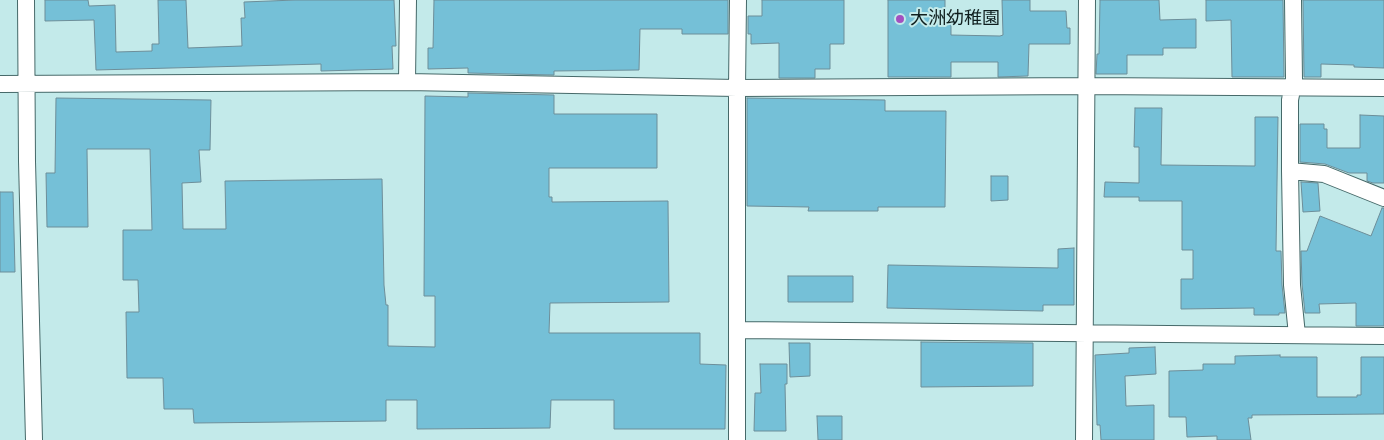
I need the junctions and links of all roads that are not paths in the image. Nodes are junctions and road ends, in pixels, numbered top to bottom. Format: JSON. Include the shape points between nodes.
{"nodes":[{"id":1,"x":26,"y":0,"type":"edge"},
{"id":2,"x":408,"y":0,"type":"edge"},
{"id":3,"x":738,"y":0,"type":"edge"},
{"id":4,"x":1087,"y":0,"type":"edge"},
{"id":5,"x":1293,"y":0,"type":"edge"},
{"id":6,"x":407,"y":82,"type":"junction"},
{"id":7,"x":0,"y":84,"type":"edge"},
{"id":8,"x":26,"y":84,"type":"junction"},
{"id":9,"x":1087,"y":86,"type":"junction"},
{"id":10,"x":737,"y":88,"type":"junction"},
{"id":11,"x":1292,"y":88,"type":"junction"},
{"id":12,"x":1384,"y":88,"type":"edge"},
{"id":13,"x":1290,"y":171,"type":"junction"},
{"id":14,"x":1384,"y":198,"type":"edge"},
{"id":15,"x":738,"y":330,"type":"junction"},
{"id":16,"x":1085,"y":333,"type":"junction"},
{"id":17,"x":1297,"y":335,"type":"junction"},
{"id":18,"x":1384,"y":336,"type":"edge"},
{"id":19,"x":34,"y":439,"type":"edge"},
{"id":20,"x":737,"y":440,"type":"edge"},
{"id":21,"x":1084,"y":440,"type":"edge"}],
"edges":[{"from":1,"to":8,"type":"street"},
{"from":2,"to":6,"type":"street"},
{"from":3,"to":10,"type":"street"},
{"from":4,"to":9,"type":"street"},
{"from":5,"to":11,"type":"street"},
{"from":6,"to":8,"type":"street"},
{"from":6,"to":10,"type":"street"},
{"from":7,"to":8,"type":"street"},
{"from":8,"to":19,"type":"street"},
{"from":9,"to":10,"type":"street"},
{"from":9,"to":11,"type":"street"},
{"from":9,"to":16,"type":"street"},
{"from":10,"to":15,"type":"street"},
{"from":11,"to":12,"type":"street"},
{"from":11,"to":13,"type":"street"},
{"from":13,"to":14,"type":"street","via":[[1324,174]]},
{"from":13,"to":17,"type":"street","via":[[1292,285]]},
{"from":15,"to":16,"type":"street"},
{"from":15,"to":20,"type":"street"},
{"from":16,"to":17,"type":"street"},
{"from":16,"to":21,"type":"street"},
{"from":17,"to":18,"type":"street"}]}
